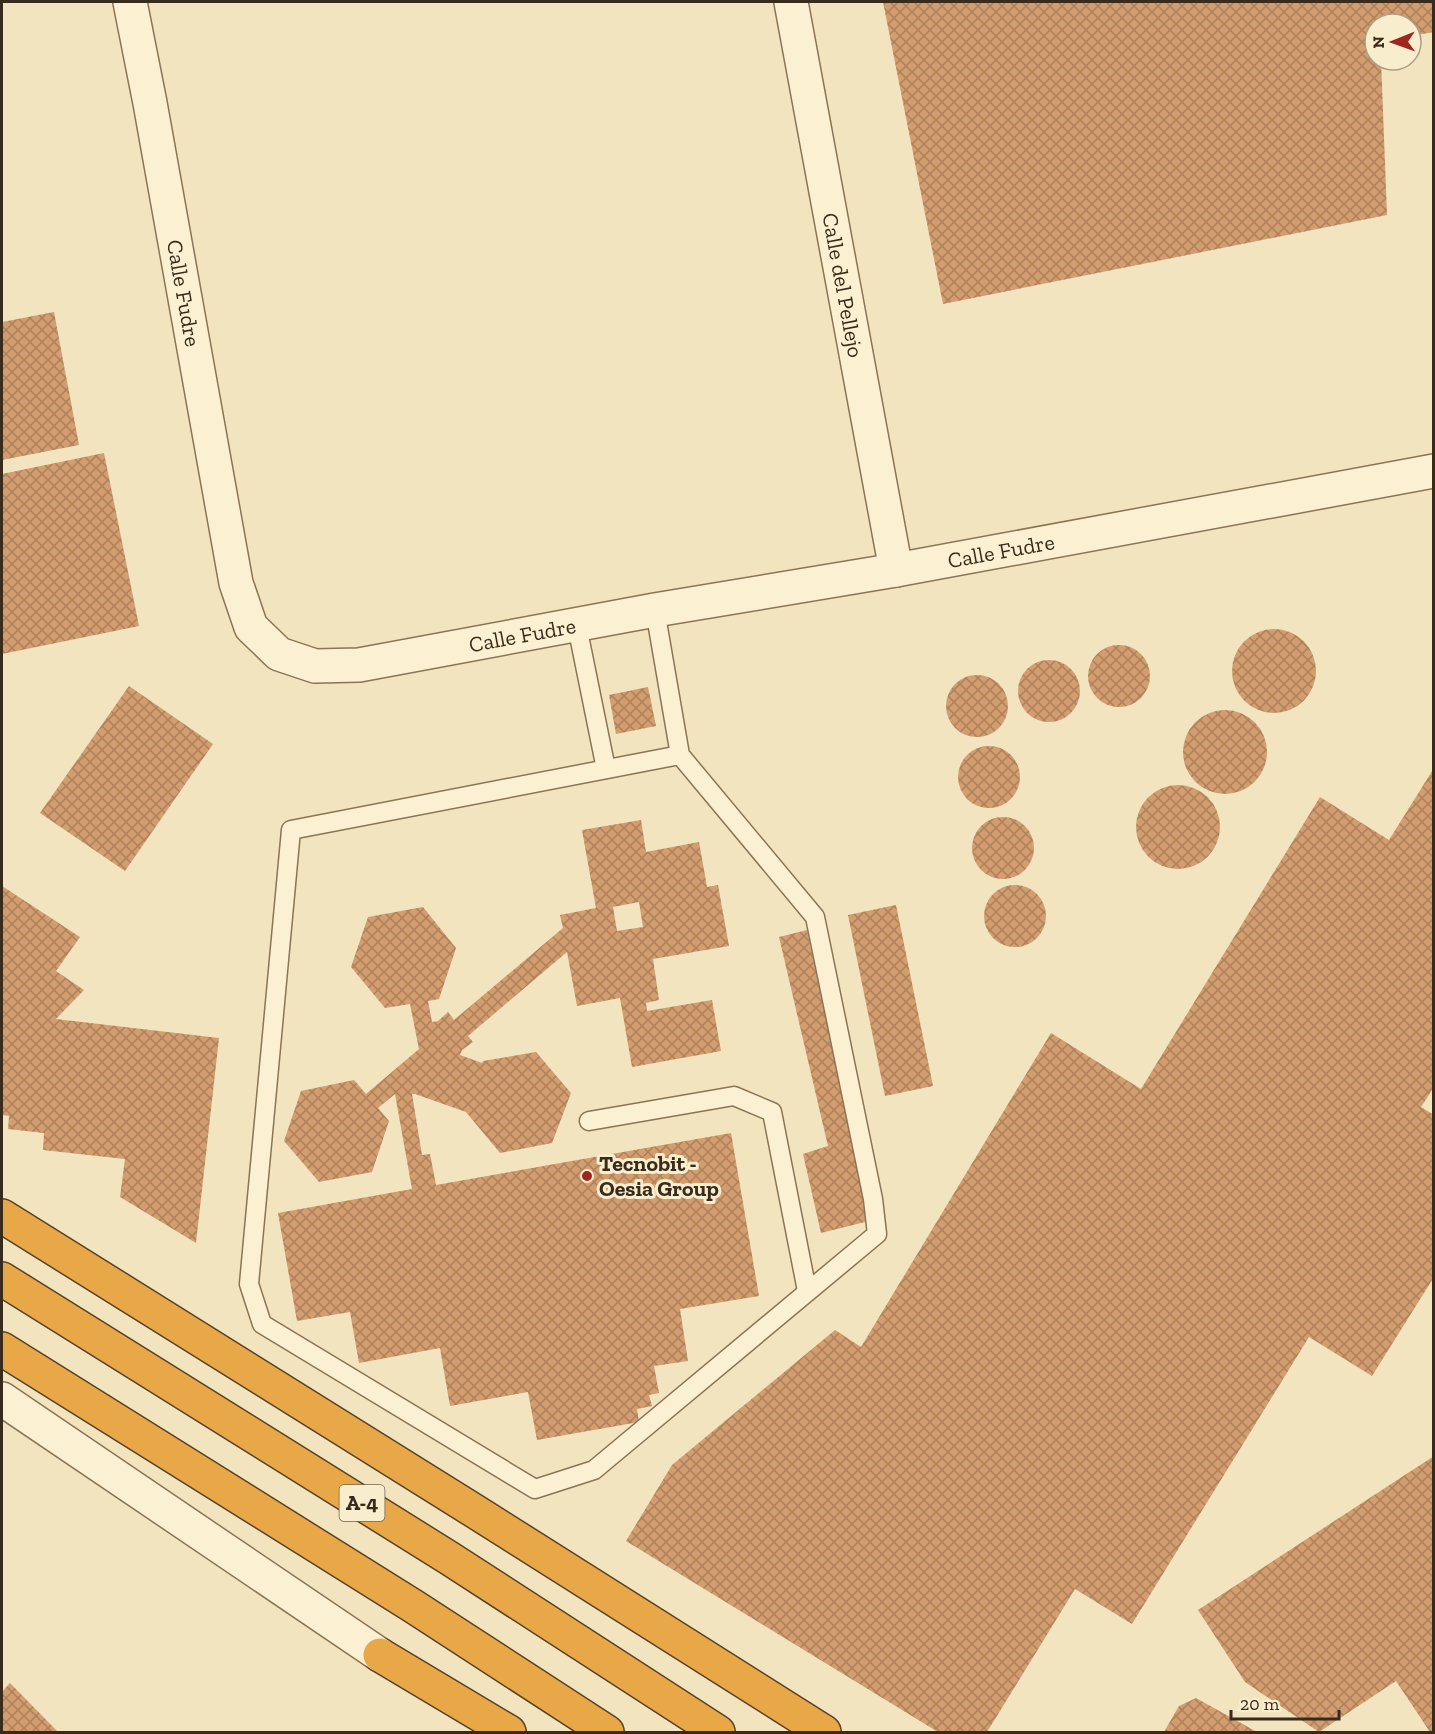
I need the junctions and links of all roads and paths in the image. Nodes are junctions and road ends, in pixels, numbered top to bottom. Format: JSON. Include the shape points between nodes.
{"nodes":[{"id":1,"x":130,"y":2,"type":"edge"},
{"id":2,"x":791,"y":2,"type":"edge"},
{"id":3,"x":1434,"y":471,"type":"edge"},
{"id":4,"x":896,"y":570,"type":"junction"},
{"id":5,"x":655,"y":610,"type":"junction"},
{"id":6,"x":577,"y":626,"type":"junction"},
{"id":7,"x":680,"y":755,"type":"junction"},
{"id":8,"x":606,"y":769,"type":"junction"},
{"id":9,"x":589,"y":1121,"type":"dead end"},
{"id":10,"x":2,"y":1216,"type":"edge"},
{"id":11,"x":2,"y":1279,"type":"edge"},
{"id":12,"x":807,"y":1291,"type":"junction"},
{"id":13,"x":2,"y":1349,"type":"edge"},
{"id":14,"x":2,"y":1399,"type":"edge"},
{"id":15,"x":380,"y":1655,"type":"joint"},
{"id":16,"x":509,"y":1732,"type":"edge"},
{"id":17,"x":607,"y":1732,"type":"edge"},
{"id":18,"x":718,"y":1732,"type":"edge"},
{"id":19,"x":824,"y":1732,"type":"edge"}],
"edges":[{"from":1,"to":6,"type":"street","name":"Calle Fudre","via":[[236,583],[251,627],[279,654],[315,666],[359,665]]},
{"from":2,"to":4,"type":"street","name":"Calle del Pellejo"},
{"from":3,"to":4,"type":"street","name":"Calle Fudre"},
{"from":4,"to":5,"type":"street","name":"Calle Fudre"},
{"from":5,"to":6,"type":"street","name":"Calle Fudre"},
{"from":5,"to":7,"type":"lane"},
{"from":6,"to":8,"type":"lane"},
{"from":7,"to":8,"type":"lane"},
{"from":7,"to":12,"type":"lane","via":[[815,917],[877,1234]]},
{"from":8,"to":12,"type":"lane","via":[[291,830],[249,1284],[262,1324],[535,1489],[594,1470]]},
{"from":9,"to":12,"type":"lane","via":[[734,1096],[772,1112]]},
{"from":10,"to":19,"type":"highway"},
{"from":11,"to":18,"type":"highway","number":"A-4","via":[[449,1558]]},
{"from":13,"to":17,"type":"highway","number":"A-4"},
{"from":14,"to":15,"type":"street"},
{"from":15,"to":16,"type":"highway"}]}
